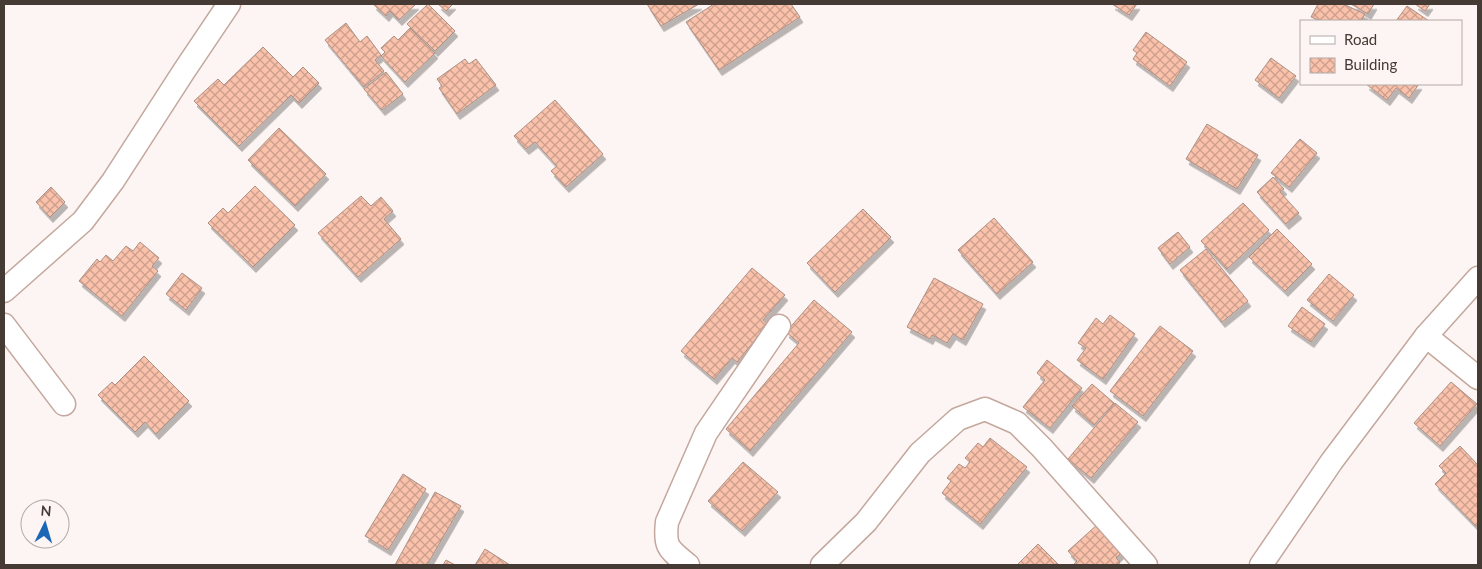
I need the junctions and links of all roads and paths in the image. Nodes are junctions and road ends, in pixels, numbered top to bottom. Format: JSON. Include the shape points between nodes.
{"nodes":[{"id":1,"x":229,"y":4,"type":"edge"},
{"id":2,"x":1478,"y":278,"type":"edge"},
{"id":3,"x":4,"y":291,"type":"edge"},
{"id":4,"x":4,"y":325,"type":"edge"},
{"id":5,"x":778,"y":326,"type":"dead end"},
{"id":6,"x":1426,"y":336,"type":"junction"},
{"id":7,"x":1478,"y":378,"type":"edge"},
{"id":8,"x":64,"y":404,"type":"dead end"},
{"id":9,"x":688,"y":565,"type":"edge"},
{"id":10,"x":822,"y":565,"type":"edge"},
{"id":11,"x":1146,"y":565,"type":"edge"},
{"id":12,"x":1261,"y":565,"type":"edge"}],
"edges":[{"from":1,"to":3,"type":"street","via":[[113,181],[83,221]]},
{"from":2,"to":6,"type":"street"},
{"from":4,"to":8,"type":"street"},
{"from":5,"to":9,"type":"street","via":[[706,433],[667,522],[665,535],[669,549]]},
{"from":6,"to":7,"type":"street"},
{"from":6,"to":12,"type":"street","via":[[1332,461]]},
{"from":10,"to":11,"type":"street","via":[[866,522],[920,453],[958,419],[985,409],[1017,423]]}]}
